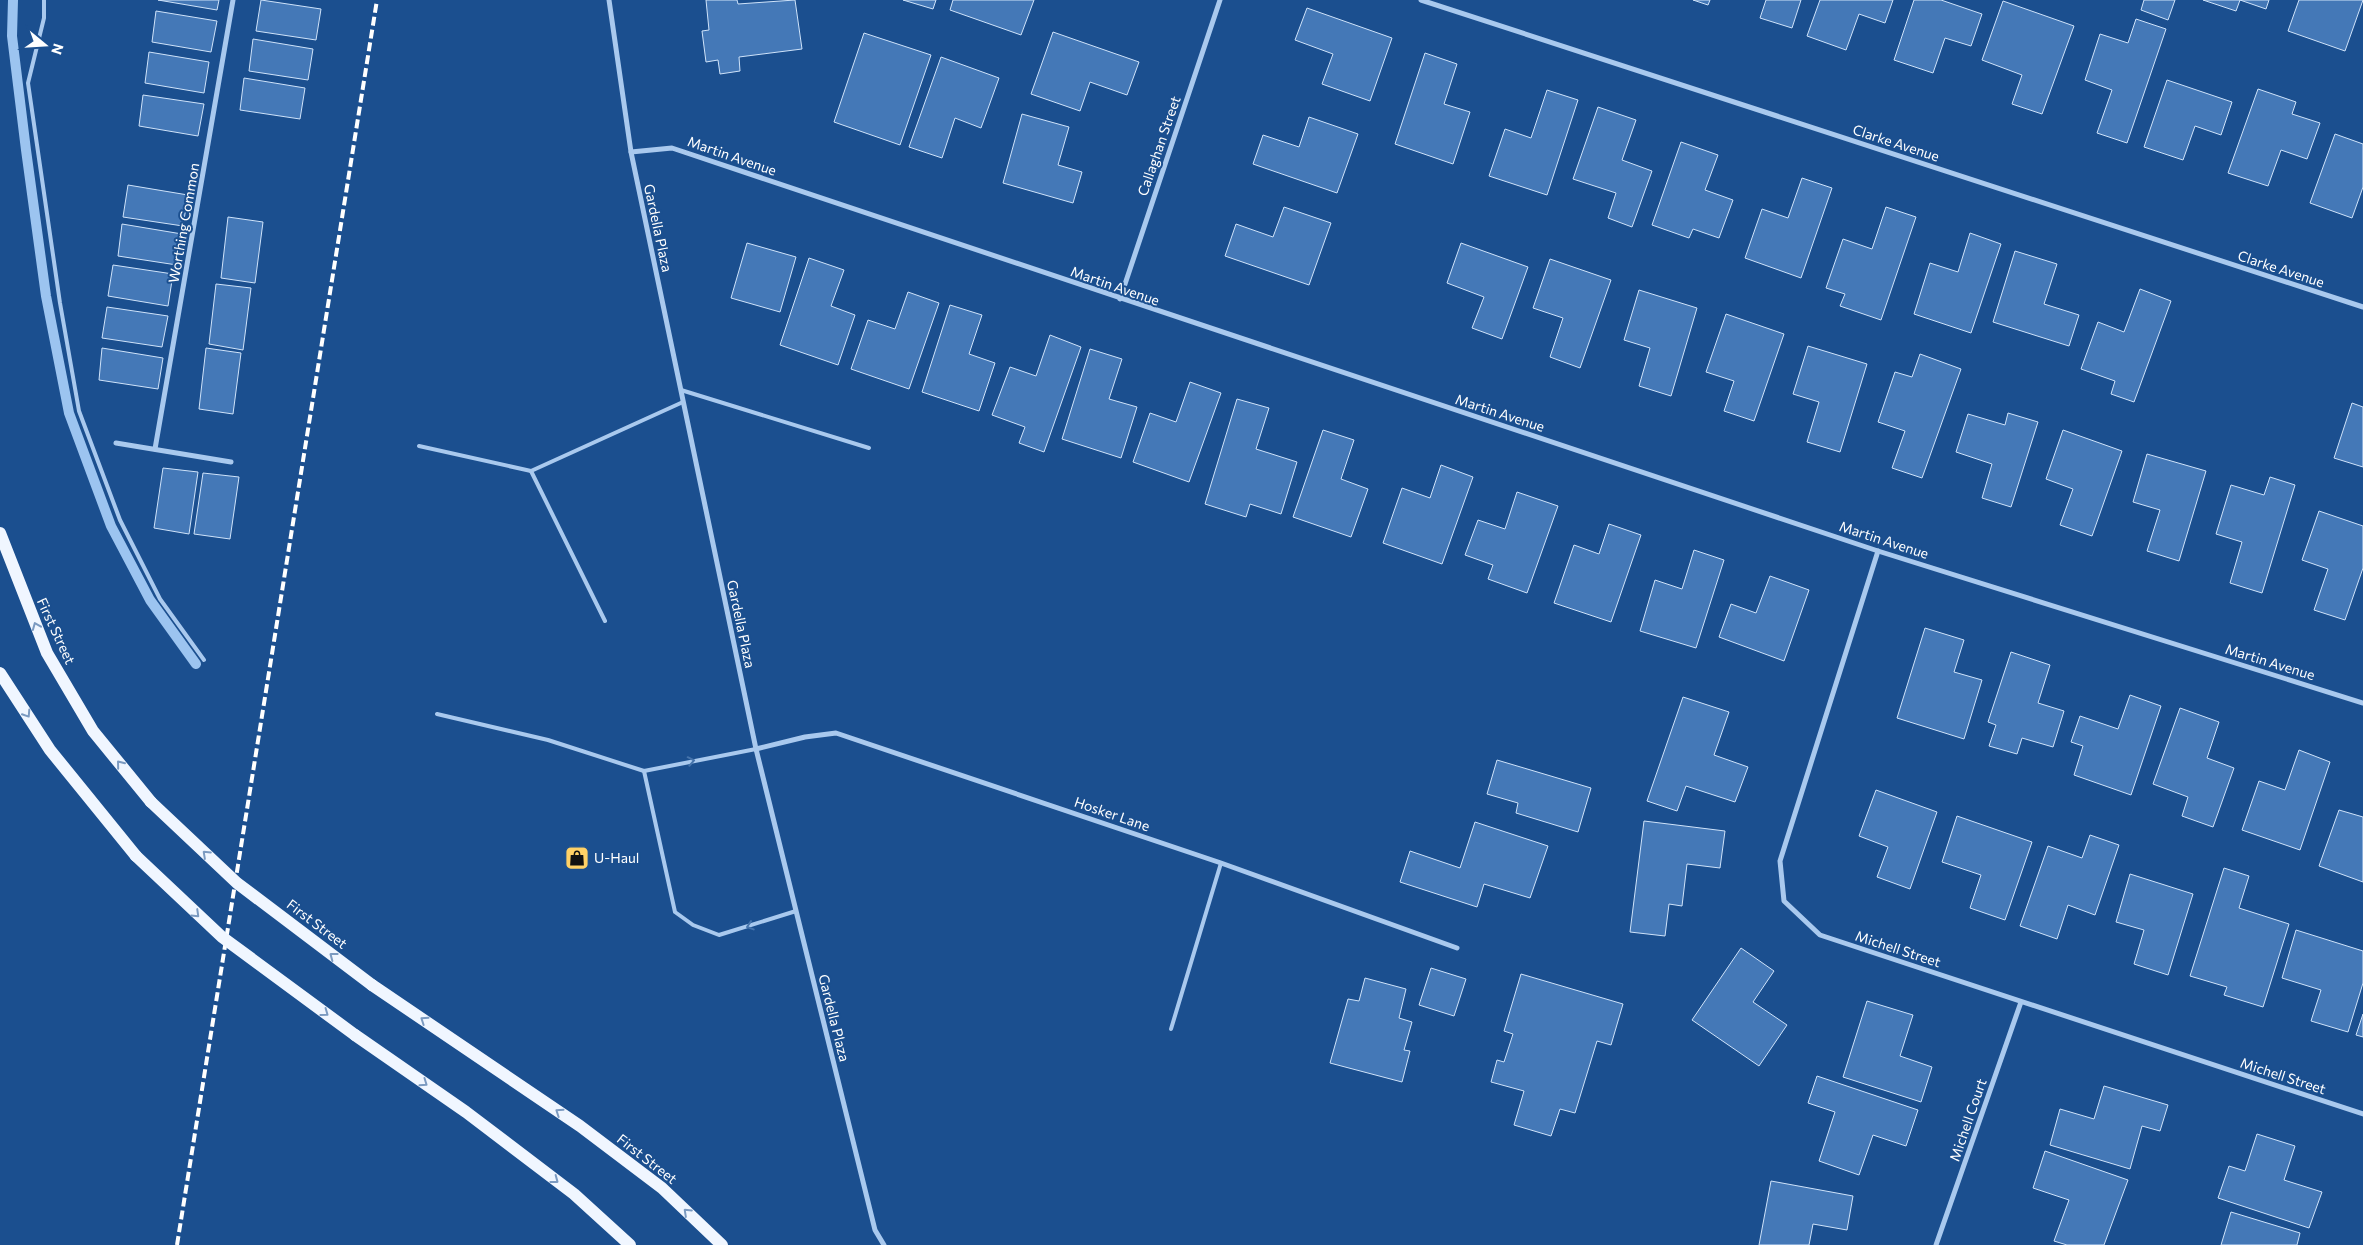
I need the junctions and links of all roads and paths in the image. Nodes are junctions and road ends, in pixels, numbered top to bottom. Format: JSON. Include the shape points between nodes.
{"nodes":[{"id":1,"x":44,"y":0,"type":"edge"},
{"id":2,"x":233,"y":0,"type":"edge"},
{"id":3,"x":609,"y":0,"type":"edge"},
{"id":4,"x":1220,"y":0,"type":"edge"},
{"id":5,"x":1421,"y":0,"type":"edge"},
{"id":6,"x":631,"y":152,"type":"junction"},
{"id":7,"x":1120,"y":299,"type":"junction"},
{"id":8,"x":2363,"y":307,"type":"edge"},
{"id":9,"x":681,"y":390,"type":"junction"},
{"id":10,"x":683,"y":402,"type":"junction"},
{"id":11,"x":116,"y":443,"type":"dead end"},
{"id":12,"x":419,"y":446,"type":"dead end"},
{"id":13,"x":869,"y":448,"type":"dead end"},
{"id":14,"x":156,"y":449,"type":"junction"},
{"id":15,"x":231,"y":462,"type":"dead end"},
{"id":16,"x":531,"y":470,"type":"junction"},
{"id":17,"x":0,"y":533,"type":"edge"},
{"id":18,"x":1878,"y":551,"type":"junction"},
{"id":19,"x":606,"y":621,"type":"dead end"},
{"id":20,"x":204,"y":660,"type":"dead end"},
{"id":21,"x":0,"y":673,"type":"edge"},
{"id":22,"x":2363,"y":703,"type":"edge"},
{"id":23,"x":437,"y":714,"type":"dead end"},
{"id":24,"x":756,"y":748,"type":"junction"},
{"id":25,"x":644,"y":770,"type":"junction"},
{"id":26,"x":1221,"y":862,"type":"junction"},
{"id":27,"x":796,"y":911,"type":"junction"},
{"id":28,"x":1456,"y":948,"type":"dead end"},
{"id":29,"x":2021,"y":1002,"type":"junction"},
{"id":30,"x":1171,"y":1029,"type":"dead end"},
{"id":31,"x":2363,"y":1114,"type":"edge"},
{"id":32,"x":630,"y":1245,"type":"edge"},
{"id":33,"x":722,"y":1245,"type":"edge"},
{"id":34,"x":884,"y":1245,"type":"edge"},
{"id":35,"x":1936,"y":1245,"type":"edge"}],
"edges":[{"from":1,"to":20,"type":"lane","via":[[44,18],[28,83],[79,411],[120,520],[160,599]]},
{"from":2,"to":14,"type":"street","name":"Worthing Common"},
{"from":3,"to":6,"type":"street","name":"Gardella Plaza"},
{"from":4,"to":7,"type":"street","name":"Callaghan Street"},
{"from":5,"to":8,"type":"street","name":"Clarke Avenue"},
{"from":6,"to":7,"type":"street","name":"Martin Avenue","via":[[672,148]]},
{"from":6,"to":9,"type":"street","name":"Gardella Plaza"},
{"from":7,"to":18,"type":"street","name":"Martin Avenue"},
{"from":9,"to":10,"type":"street","name":"Gardella Plaza"},
{"from":9,"to":13,"type":"lane"},
{"from":10,"to":16,"type":"lane"},
{"from":10,"to":24,"type":"street","name":"Gardella Plaza"},
{"from":11,"to":14,"type":"street"},
{"from":12,"to":16,"type":"lane"},
{"from":14,"to":15,"type":"street"},
{"from":16,"to":19,"type":"lane"},
{"from":33,"to":17,"type":"main road","name":"First Street","one_way":true,"bridge":true,"via":[[662,1188],[580,1126],[372,985],[237,884],[151,802],[93,731],[47,653]]},
{"from":18,"to":22,"type":"street","name":"Martin Avenue"},
{"from":18,"to":29,"type":"street","name":"Michell Street","via":[[1780,861],[1784,901],[1820,935]]},
{"from":21,"to":32,"type":"main road","one_way":true,"bridge":true,"via":[[50,750],[136,856],[222,937],[355,1036],[466,1112],[566,1188]]},
{"from":23,"to":25,"type":"lane","via":[[548,740]]},
{"from":25,"to":24,"type":"lane","one_way":true},
{"from":24,"to":26,"type":"street","name":"Hosker Lane","via":[[836,733]]},
{"from":24,"to":27,"type":"street","name":"Gardella Plaza"},
{"from":27,"to":25,"type":"lane","one_way":true,"via":[[719,935],[693,925],[676,912]]},
{"from":26,"to":28,"type":"street","name":"Hosker Lane"},
{"from":26,"to":30,"type":"lane"},
{"from":27,"to":34,"type":"street","name":"Gardella Plaza","via":[[875,1230]]},
{"from":29,"to":31,"type":"street","name":"Michell Street"},
{"from":29,"to":35,"type":"street","name":"Michell Court"}]}
